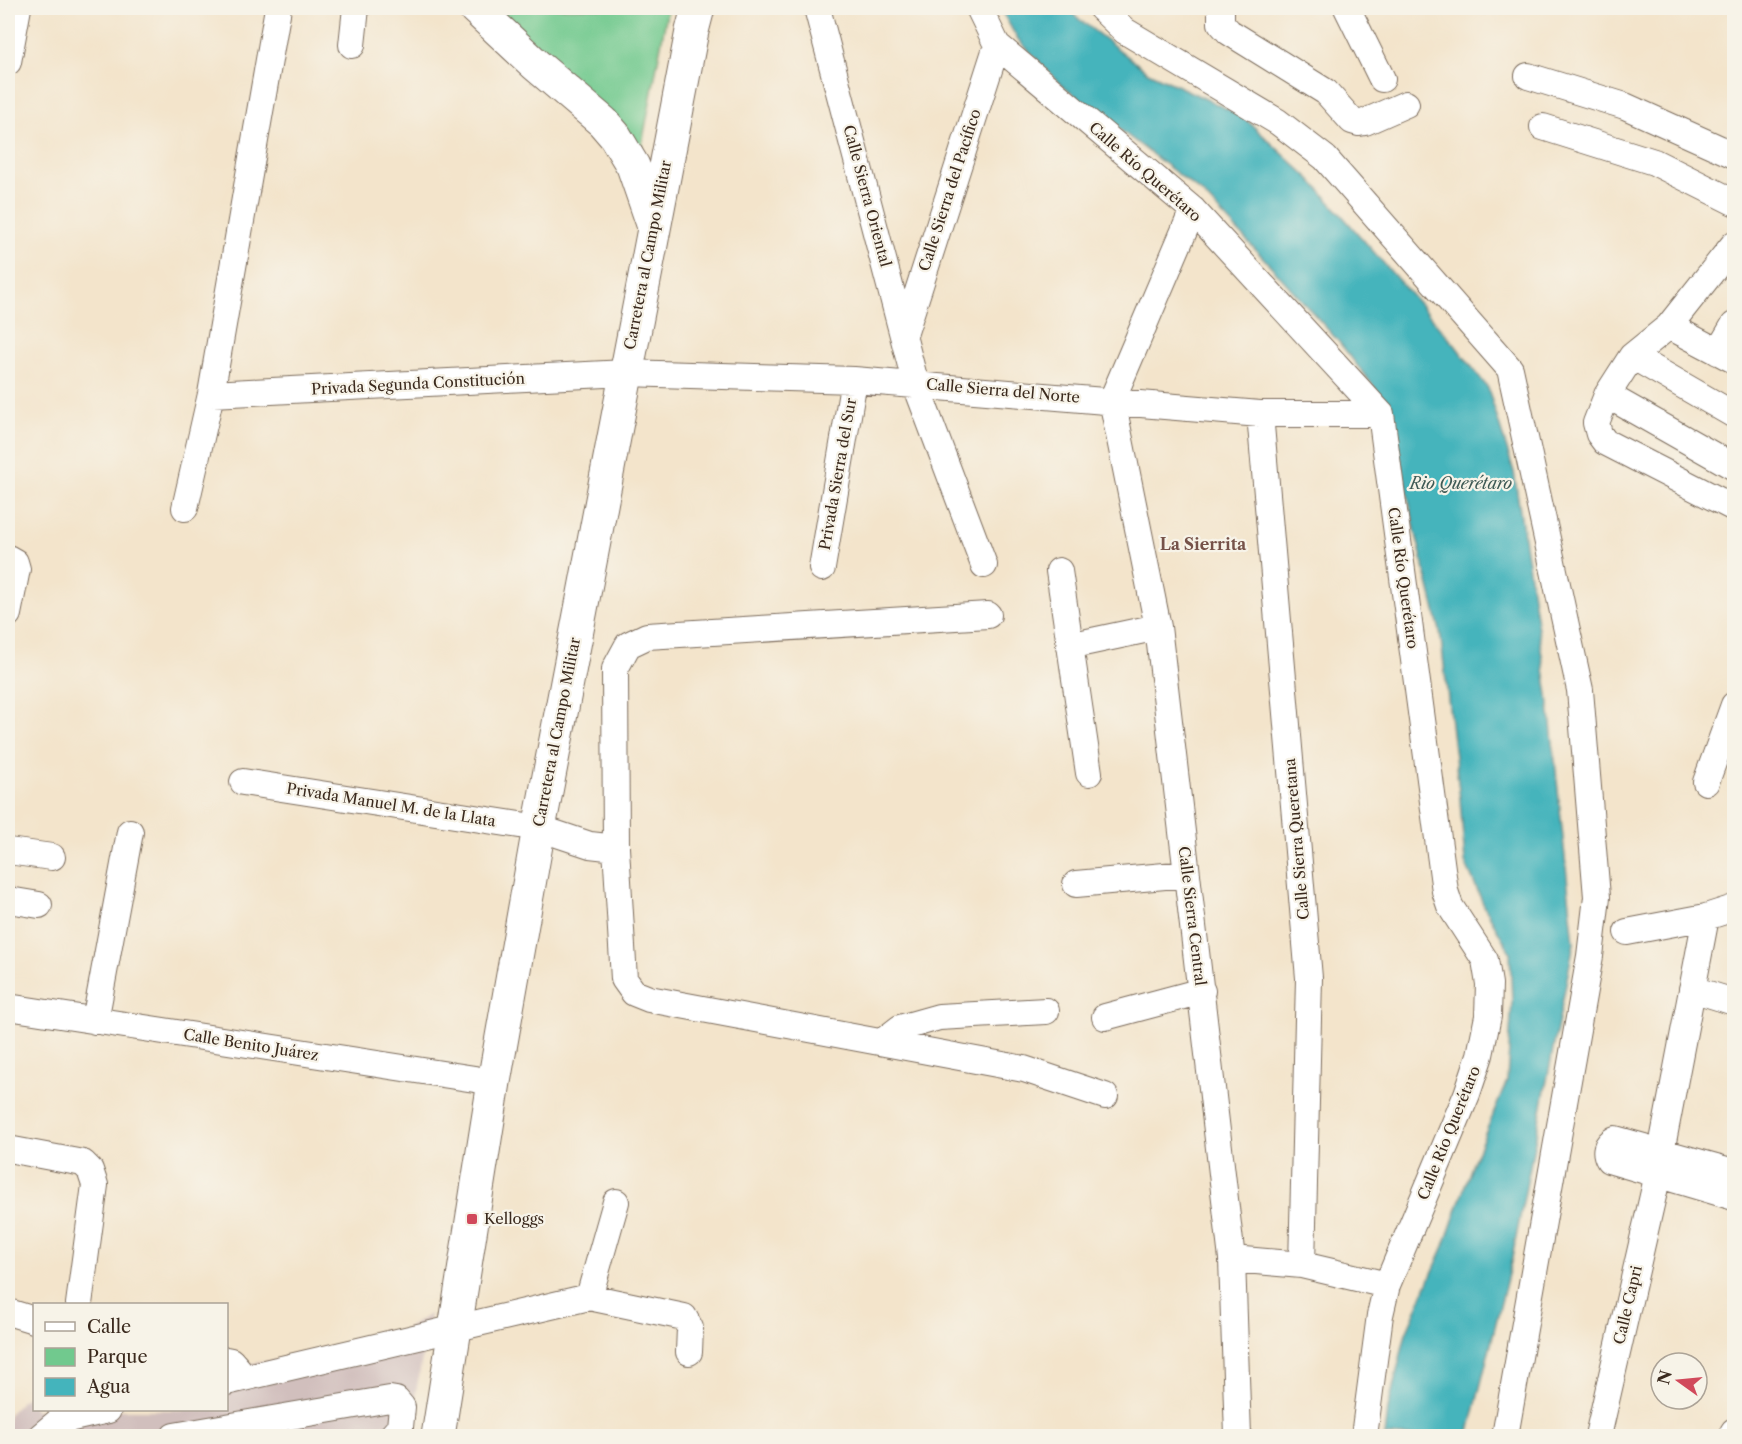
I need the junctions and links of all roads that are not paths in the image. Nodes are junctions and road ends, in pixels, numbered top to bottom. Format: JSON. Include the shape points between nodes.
{"nodes":[{"id":1,"x":278,"y":8,"type":"edge"},
{"id":2,"x":356,"y":8,"type":"edge"},
{"id":3,"x":475,"y":8,"type":"edge"},
{"id":4,"x":817,"y":8,"type":"edge"},
{"id":5,"x":979,"y":8,"type":"edge"},
{"id":6,"x":1101,"y":8,"type":"edge"},
{"id":7,"x":1221,"y":8,"type":"edge"},
{"id":8,"x":1347,"y":8,"type":"edge"},
{"id":9,"x":18,"y":9,"type":"edge"},
{"id":10,"x":695,"y":15,"type":"edge"},
{"id":11,"x":352,"y":45,"type":"dead end"},
{"id":12,"x":997,"y":45,"type":"junction"},
{"id":13,"x":8,"y":62,"type":"edge"},
{"id":14,"x":1528,"y":76,"type":"dead end"},
{"id":15,"x":1382,"y":79,"type":"dead end"},
{"id":16,"x":1406,"y":104,"type":"dead end"},
{"id":17,"x":1543,"y":127,"type":"dead end"},
{"id":18,"x":1734,"y":155,"type":"edge"},
{"id":19,"x":1734,"y":202,"type":"edge"},
{"id":20,"x":1193,"y":210,"type":"junction"},
{"id":21,"x":653,"y":225,"type":"junction"},
{"id":22,"x":1734,"y":244,"type":"edge"},
{"id":23,"x":1734,"y":325,"type":"edge"},
{"id":24,"x":1669,"y":326,"type":"junction"},
{"id":25,"x":904,"y":336,"type":"junction"},
{"id":26,"x":1726,"y":356,"type":"edge"},
{"id":27,"x":1632,"y":357,"type":"junction"},
{"id":28,"x":626,"y":373,"type":"junction"},
{"id":29,"x":854,"y":380,"type":"junction"},
{"id":30,"x":916,"y":385,"type":"junction"},
{"id":31,"x":211,"y":394,"type":"junction"},
{"id":32,"x":1607,"y":395,"type":"junction"},
{"id":33,"x":1112,"y":400,"type":"junction"},
{"id":34,"x":1260,"y":414,"type":"junction"},
{"id":35,"x":1381,"y":414,"type":"junction"},
{"id":36,"x":1734,"y":415,"type":"edge"},
{"id":37,"x":1734,"y":468,"type":"edge"},
{"id":38,"x":185,"y":508,"type":"dead end"},
{"id":39,"x":1734,"y":508,"type":"edge"},
{"id":40,"x":8,"y":558,"type":"edge"},
{"id":41,"x":984,"y":565,"type":"dead end"},
{"id":42,"x":822,"y":568,"type":"dead end"},
{"id":43,"x":1059,"y":571,"type":"dead end"},
{"id":44,"x":8,"y":614,"type":"edge"},
{"id":45,"x":988,"y":615,"type":"dead end"},
{"id":46,"x":1158,"y":627,"type":"junction"},
{"id":47,"x":1069,"y":646,"type":"junction"},
{"id":48,"x":1734,"y":705,"type":"edge"},
{"id":49,"x":1089,"y":773,"type":"dead end"},
{"id":50,"x":243,"y":782,"type":"dead end"},
{"id":51,"x":1706,"y":782,"type":"dead end"},
{"id":52,"x":539,"y":828,"type":"junction"},
{"id":53,"x":130,"y":832,"type":"dead end"},
{"id":54,"x":616,"y":848,"type":"junction"},
{"id":55,"x":8,"y":851,"type":"edge"},
{"id":56,"x":52,"y":857,"type":"dead end"},
{"id":57,"x":1187,"y":874,"type":"junction"},
{"id":58,"x":1076,"y":884,"type":"dead end"},
{"id":59,"x":8,"y":903,"type":"edge"},
{"id":60,"x":39,"y":905,"type":"dead end"},
{"id":61,"x":1734,"y":908,"type":"edge"},
{"id":62,"x":1706,"y":917,"type":"junction"},
{"id":63,"x":1628,"y":932,"type":"dead end"},
{"id":64,"x":1692,"y":989,"type":"junction"},
{"id":65,"x":1202,"y":991,"type":"junction"},
{"id":66,"x":1734,"y":1002,"type":"edge"},
{"id":67,"x":8,"y":1007,"type":"edge"},
{"id":68,"x":1046,"y":1011,"type":"dead end"},
{"id":69,"x":1105,"y":1017,"type":"dead end"},
{"id":70,"x":95,"y":1021,"type":"junction"},
{"id":71,"x":882,"y":1042,"type":"junction"},
{"id":72,"x":494,"y":1082,"type":"junction"},
{"id":73,"x":1105,"y":1096,"type":"dead end"},
{"id":74,"x":8,"y":1149,"type":"edge"},
{"id":75,"x":1660,"y":1163,"type":"junction"},
{"id":76,"x":1734,"y":1172,"type":"edge"},
{"id":77,"x":1734,"y":1197,"type":"edge"},
{"id":78,"x":616,"y":1202,"type":"dead end"},
{"id":79,"x":1232,"y":1258,"type":"junction"},
{"id":80,"x":1302,"y":1265,"type":"junction"},
{"id":81,"x":1387,"y":1285,"type":"junction"},
{"id":82,"x":589,"y":1297,"type":"junction"},
{"id":83,"x":79,"y":1303,"type":"edge"},
{"id":84,"x":8,"y":1312,"type":"edge"},
{"id":85,"x":33,"y":1320,"type":"edge"},
{"id":86,"x":455,"y":1328,"type":"junction"},
{"id":87,"x":689,"y":1352,"type":"dead end"},
{"id":88,"x":228,"y":1360,"type":"edge"},
{"id":89,"x":236,"y":1379,"type":"edge"},
{"id":90,"x":104,"y":1411,"type":"edge"},
{"id":91,"x":1734,"y":1431,"type":"edge"},
{"id":92,"x":41,"y":1437,"type":"edge"},
{"id":93,"x":174,"y":1437,"type":"edge"},
{"id":94,"x":392,"y":1437,"type":"edge"},
{"id":95,"x":438,"y":1437,"type":"edge"},
{"id":96,"x":1238,"y":1437,"type":"edge"},
{"id":97,"x":1364,"y":1437,"type":"edge"},
{"id":98,"x":1505,"y":1437,"type":"edge"},
{"id":99,"x":1598,"y":1437,"type":"edge"},
{"id":100,"x":1731,"y":1437,"type":"edge"}],
"edges":[{"from":1,"to":31,"type":"street"},
{"from":2,"to":11,"type":"street"},
{"from":3,"to":21,"type":"main road","via":[[615,136],[633,166]]},
{"from":4,"to":25,"type":"street","name":"Calle Sierra Oriental"},
{"from":5,"to":12,"type":"street","name":"Calle Río Querétaro"},
{"from":6,"to":98,"type":"street","via":[[1125,31],[1278,122],[1324,158],[1510,369],[1580,690],[1597,897],[1590,956]]},
{"from":7,"to":16,"type":"street","via":[[1221,23],[1229,32],[1326,92],[1352,121],[1365,122]]},
{"from":8,"to":15,"type":"street"},
{"from":9,"to":13,"type":"street"},
{"from":10,"to":21,"type":"main road","name":"Carretera al Campo Militar"},
{"from":12,"to":20,"type":"street","name":"Calle Río Querétaro"},
{"from":12,"to":25,"type":"street","name":"Calle Sierra del Pacífico"},
{"from":14,"to":18,"type":"street","via":[[1625,106]]},
{"from":17,"to":19,"type":"street","via":[[1654,162]]},
{"from":20,"to":33,"type":"street"},
{"from":20,"to":35,"type":"street","name":"Calle Río Querétaro"},
{"from":21,"to":28,"type":"main road","name":"Carretera al Campo Militar"},
{"from":22,"to":24,"type":"street"},
{"from":23,"to":26,"type":"street"},
{"from":24,"to":26,"type":"street"},
{"from":24,"to":27,"type":"street"},
{"from":25,"to":30,"type":"street","name":"Calle Sierra Oriental"},
{"from":27,"to":32,"type":"street"},
{"from":27,"to":36,"type":"street"},
{"from":28,"to":29,"type":"street","name":"Calle Sierra del Norte"},
{"from":28,"to":31,"type":"street","name":"Privada Segunda Constitución"},
{"from":28,"to":52,"type":"main road","name":"Carretera al Campo Militar"},
{"from":29,"to":30,"type":"street","name":"Calle Sierra del Norte"},
{"from":29,"to":42,"type":"street","name":"Privada Sierra del Sur"},
{"from":30,"to":33,"type":"street","name":"Calle Sierra del Norte"},
{"from":30,"to":41,"type":"street","name":"Calle Sierra Oriental"},
{"from":31,"to":38,"type":"street"},
{"from":32,"to":37,"type":"street"},
{"from":32,"to":39,"type":"street","via":[[1596,423],[1605,442]]},
{"from":33,"to":34,"type":"street","name":"Calle Sierra del Norte"},
{"from":33,"to":46,"type":"street","name":"Calle Sierra Central"},
{"from":34,"to":35,"type":"street","name":"Calle Sierra del Norte"},
{"from":34,"to":80,"type":"street","name":"Calle Sierra Queretana","via":[[1309,978]]},
{"from":35,"to":81,"type":"street","name":"Calle Río Querétaro","via":[[1445,891],[1450,906],[1485,960],[1489,984],[1488,1016],[1467,1094]]},
{"from":40,"to":44,"type":"street","via":[[15,562],[17,570]]},
{"from":43,"to":47,"type":"street"},
{"from":45,"to":54,"type":"street","via":[[647,636],[628,645],[615,669]]},
{"from":46,"to":47,"type":"street"},
{"from":46,"to":57,"type":"street","name":"Calle Sierra Central"},
{"from":47,"to":49,"type":"street"},
{"from":48,"to":51,"type":"street"},
{"from":50,"to":52,"type":"street","name":"Privada Manuel M. de la Llata"},
{"from":52,"to":54,"type":"street","name":"Privada Manuel M. de la Llata","via":[[590,845]]},
{"from":52,"to":72,"type":"main road","name":"Carretera al Campo Militar"},
{"from":53,"to":70,"type":"street"},
{"from":54,"to":71,"type":"street","via":[[624,979],[634,993]]},
{"from":55,"to":56,"type":"street"},
{"from":57,"to":58,"type":"street"},
{"from":57,"to":65,"type":"street","name":"Calle Sierra Central"},
{"from":59,"to":60,"type":"street","via":[[9,900]]},
{"from":61,"to":62,"type":"street"},
{"from":62,"to":63,"type":"street"},
{"from":62,"to":64,"type":"street","name":"Calle Capri"},
{"from":64,"to":66,"type":"street"},
{"from":64,"to":75,"type":"street","name":"Calle Capri"},
{"from":65,"to":69,"type":"street"},
{"from":65,"to":79,"type":"street","name":"Calle Sierra Central"},
{"from":67,"to":70,"type":"street","name":"Calle Benito Juárez"},
{"from":68,"to":71,"type":"street","via":[[939,1017],[900,1028]]},
{"from":70,"to":72,"type":"street","name":"Calle Benito Juárez"},
{"from":71,"to":73,"type":"street","via":[[1024,1069]]},
{"from":72,"to":86,"type":"main road","name":"Carretera al Campo Militar"},
{"from":74,"to":83,"type":"street","via":[[83,1163],[90,1170],[94,1185]]},
{"from":75,"to":76,"type":"street"},
{"from":75,"to":77,"type":"street"},
{"from":75,"to":99,"type":"street","name":"Calle Capri"},
{"from":78,"to":82,"type":"street"},
{"from":79,"to":80,"type":"street"},
{"from":79,"to":96,"type":"street","name":"Calle Sierra Central"},
{"from":80,"to":81,"type":"street"},
{"from":81,"to":97,"type":"street","name":"Calle Río Querétaro"},
{"from":82,"to":86,"type":"street"},
{"from":82,"to":87,"type":"street","via":[[684,1317],[690,1328]]},
{"from":84,"to":85,"type":"street"},
{"from":86,"to":89,"type":"street"},
{"from":86,"to":95,"type":"main road","name":"Carretera al Campo Militar"},
{"from":88,"to":89,"type":"street"},
{"from":90,"to":92,"type":"street","via":[[59,1421]]},
{"from":91,"to":100,"type":"street"},
{"from":93,"to":94,"type":"street","via":[[390,1399],[402,1407],[399,1428]]}]}
